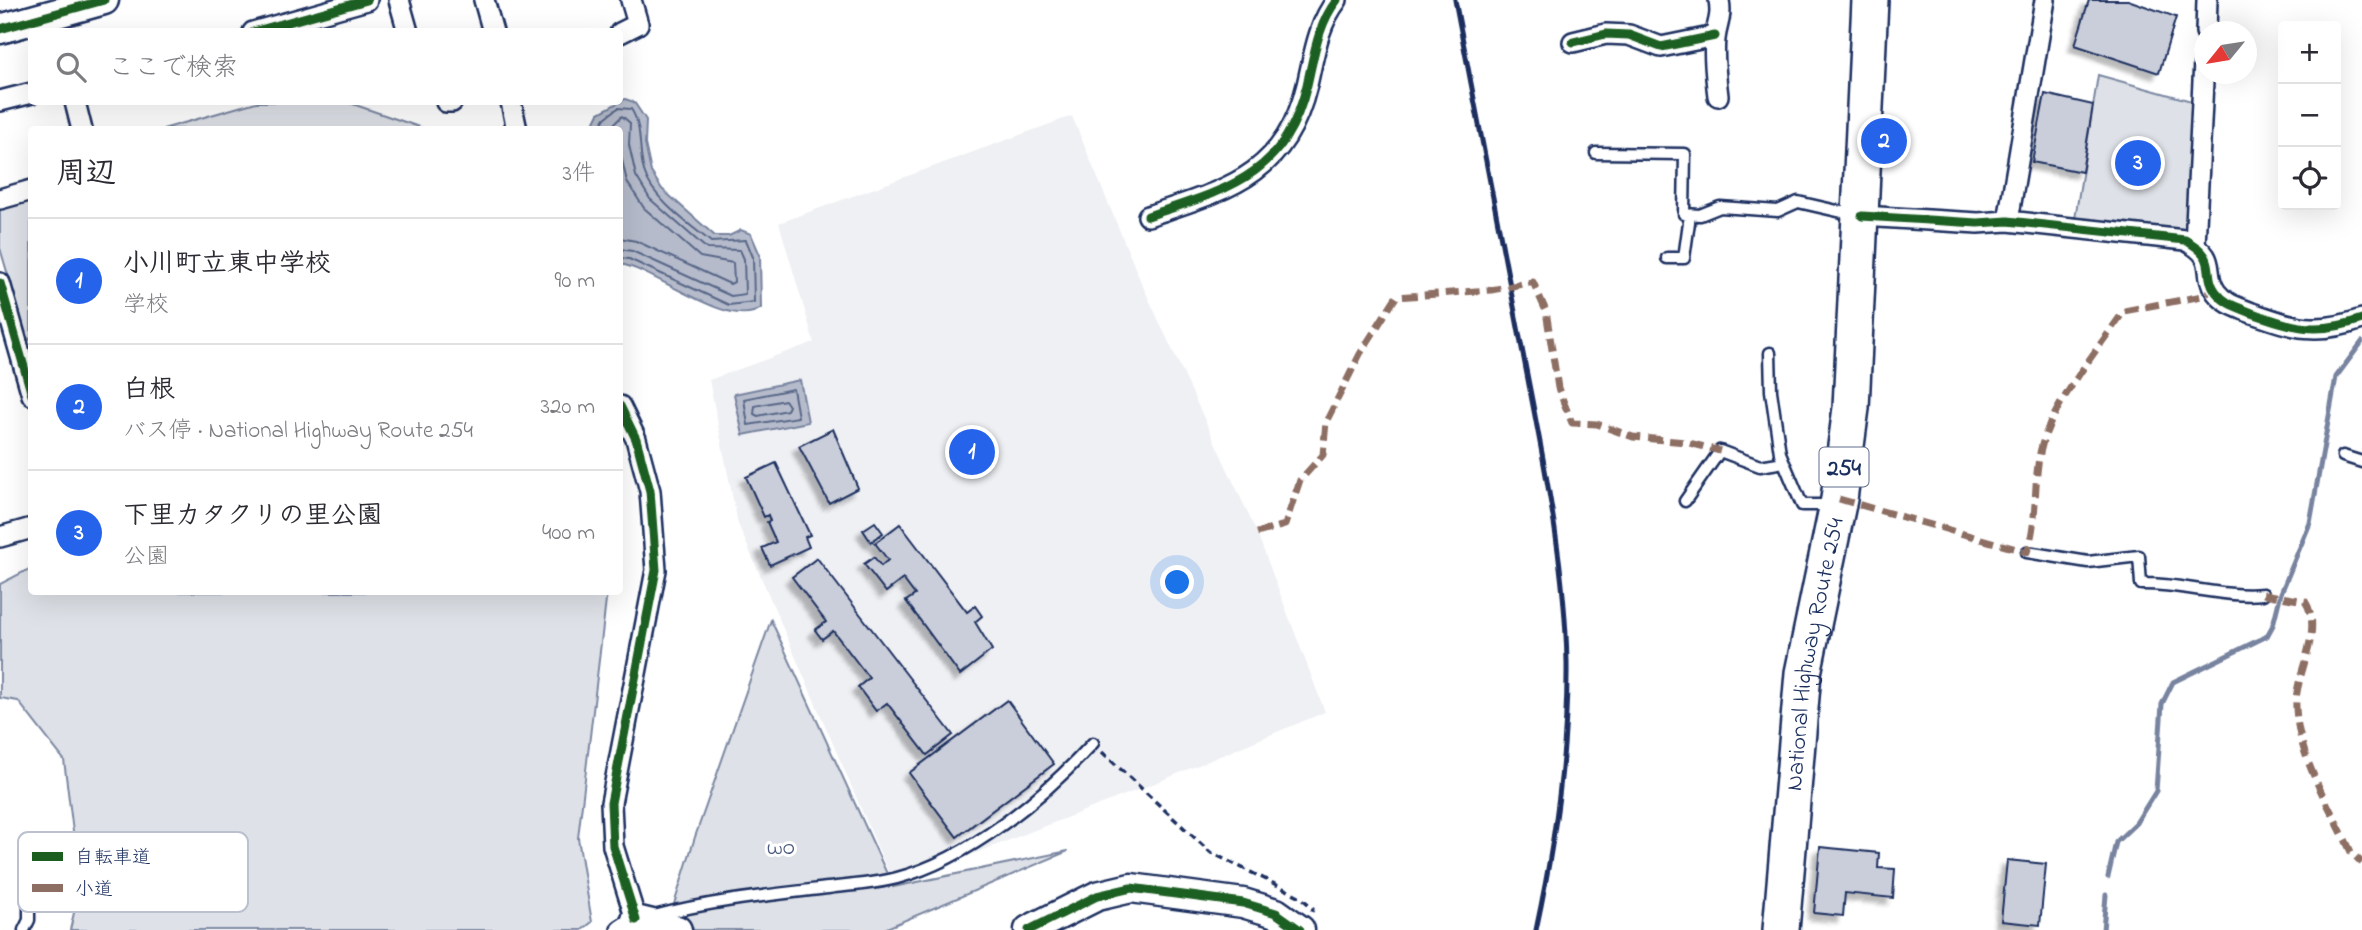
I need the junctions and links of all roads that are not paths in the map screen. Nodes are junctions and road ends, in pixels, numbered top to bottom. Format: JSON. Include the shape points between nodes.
{"nodes":[{"id":1,"x":104,"y":0,"type":"edge"},
{"id":2,"x":367,"y":0,"type":"edge"},
{"id":3,"x":399,"y":0,"type":"edge"},
{"id":4,"x":484,"y":0,"type":"edge"},
{"id":5,"x":631,"y":0,"type":"edge"},
{"id":6,"x":1337,"y":0,"type":"edge"},
{"id":7,"x":1719,"y":0,"type":"edge"},
{"id":8,"x":1870,"y":0,"type":"edge"},
{"id":9,"x":2045,"y":0,"type":"edge"},
{"id":10,"x":2207,"y":0,"type":"edge"},
{"id":11,"x":2206,"y":21,"type":"edge"},
{"id":12,"x":267,"y":28,"type":"edge"},
{"id":13,"x":407,"y":28,"type":"edge"},
{"id":14,"x":492,"y":28,"type":"edge"},
{"id":15,"x":0,"y":29,"type":"edge"},
{"id":16,"x":623,"y":32,"type":"edge"},
{"id":17,"x":1715,"y":36,"type":"junction"},
{"id":18,"x":1573,"y":42,"type":"dead end"},
{"id":19,"x":2203,"y":84,"type":"edge"},
{"id":20,"x":28,"y":94,"type":"edge"},
{"id":21,"x":1718,"y":96,"type":"dead end"},
{"id":22,"x":0,"y":101,"type":"edge"},
{"id":23,"x":76,"y":105,"type":"edge"},
{"id":24,"x":512,"y":105,"type":"edge"},
{"id":25,"x":81,"y":126,"type":"edge"},
{"id":26,"x":516,"y":126,"type":"edge"},
{"id":27,"x":1596,"y":153,"type":"dead end"},
{"id":28,"x":28,"y":191,"type":"edge"},
{"id":29,"x":0,"y":199,"type":"edge"},
{"id":30,"x":1690,"y":215,"type":"junction"},
{"id":31,"x":1148,"y":216,"type":"dead end"},
{"id":32,"x":1862,"y":216,"type":"junction"},
{"id":33,"x":2008,"y":221,"type":"junction"},
{"id":34,"x":2195,"y":245,"type":"junction"},
{"id":35,"x":1667,"y":258,"type":"dead end"},
{"id":36,"x":0,"y":283,"type":"edge"},
{"id":37,"x":2362,"y":319,"type":"edge"},
{"id":38,"x":25,"y":350,"type":"edge"},
{"id":39,"x":1770,"y":353,"type":"dead end"},
{"id":40,"x":28,"y":370,"type":"edge"},
{"id":41,"x":623,"y":412,"type":"edge"},
{"id":42,"x":2343,"y":456,"type":"dead end"},
{"id":43,"x":1784,"y":462,"type":"junction"},
{"id":44,"x":2362,"y":462,"type":"edge"},
{"id":45,"x":1685,"y":501,"type":"dead end"},
{"id":46,"x":1838,"y":505,"type":"junction"},
{"id":47,"x":28,"y":529,"type":"edge"},
{"id":48,"x":0,"y":537,"type":"edge"},
{"id":49,"x":2027,"y":552,"type":"dead end"},
{"id":50,"x":2263,"y":594,"type":"dead end"},
{"id":51,"x":1093,"y":743,"type":"road end"},
{"id":52,"x":29,"y":912,"type":"edge"},
{"id":53,"x":1306,"y":919,"type":"edge"},
{"id":54,"x":629,"y":925,"type":"edge"},
{"id":55,"x":24,"y":930,"type":"edge"},
{"id":56,"x":677,"y":930,"type":"edge"},
{"id":57,"x":1029,"y":930,"type":"edge"},
{"id":58,"x":1781,"y":930,"type":"edge"}],
"edges":[{"from":1,"to":15,"type":"street"},
{"from":2,"to":12,"type":"street"},
{"from":3,"to":13,"type":"street"},
{"from":4,"to":14,"type":"street"},
{"from":5,"to":16,"type":"street","via":[[638,24]]},
{"from":6,"to":31,"type":"street","via":[[1324,16],[1303,103],[1283,144],[1261,168],[1221,192]]},
{"from":7,"to":17,"type":"street","via":[[1722,19]]},
{"from":8,"to":32,"type":"highway","name":"National Highway Route 254","number":"254"},
{"from":9,"to":33,"type":"street"},
{"from":10,"to":11,"type":"street"},
{"from":17,"to":18,"type":"street","via":[[1661,47],[1629,35],[1606,34]]},
{"from":17,"to":21,"type":"street"},
{"from":19,"to":34,"type":"street"},
{"from":20,"to":22,"type":"street"},
{"from":23,"to":25,"type":"street"},
{"from":24,"to":26,"type":"street"},
{"from":27,"to":30,"type":"lane","via":[[1685,154],[1684,214]]},
{"from":28,"to":29,"type":"street"},
{"from":30,"to":32,"type":"lane","via":[[1720,207],[1778,211],[1798,202]]},
{"from":30,"to":35,"type":"lane","via":[[1684,258]]},
{"from":32,"to":33,"type":"street"},
{"from":32,"to":46,"type":"highway","name":"National Highway Route 254","number":"254","via":[[1852,408]]},
{"from":33,"to":34,"type":"street","via":[[2185,240]]},
{"from":34,"to":37,"type":"street","via":[[2210,261],[2214,289],[2228,304],[2306,330]]},
{"from":36,"to":38,"type":"street"},
{"from":38,"to":40,"type":"street"},
{"from":39,"to":43,"type":"lane","via":[[1771,391]]},
{"from":41,"to":54,"type":"street","via":[[636,439],[650,491],[656,570],[611,803],[613,846]]},
{"from":42,"to":44,"type":"lane"},
{"from":43,"to":45,"type":"lane","via":[[1759,466],[1720,451]]},
{"from":43,"to":46,"type":"lane","via":[[1802,505]]},
{"from":46,"to":58,"type":"highway","name":"National Highway Route 254","number":"254","via":[[1803,673]]},
{"from":47,"to":48,"type":"street"},
{"from":49,"to":50,"type":"lane","via":[[2088,562],[2139,556],[2141,583],[2171,583],[2242,596]]},
{"from":51,"to":54,"type":"lane","via":[[1055,785],[930,867],[895,879],[707,902]]},
{"from":52,"to":55,"type":"lane"},
{"from":53,"to":57,"type":"street","via":[[1244,903],[1131,888],[1097,896]]},
{"from":54,"to":56,"type":"street"}]}
